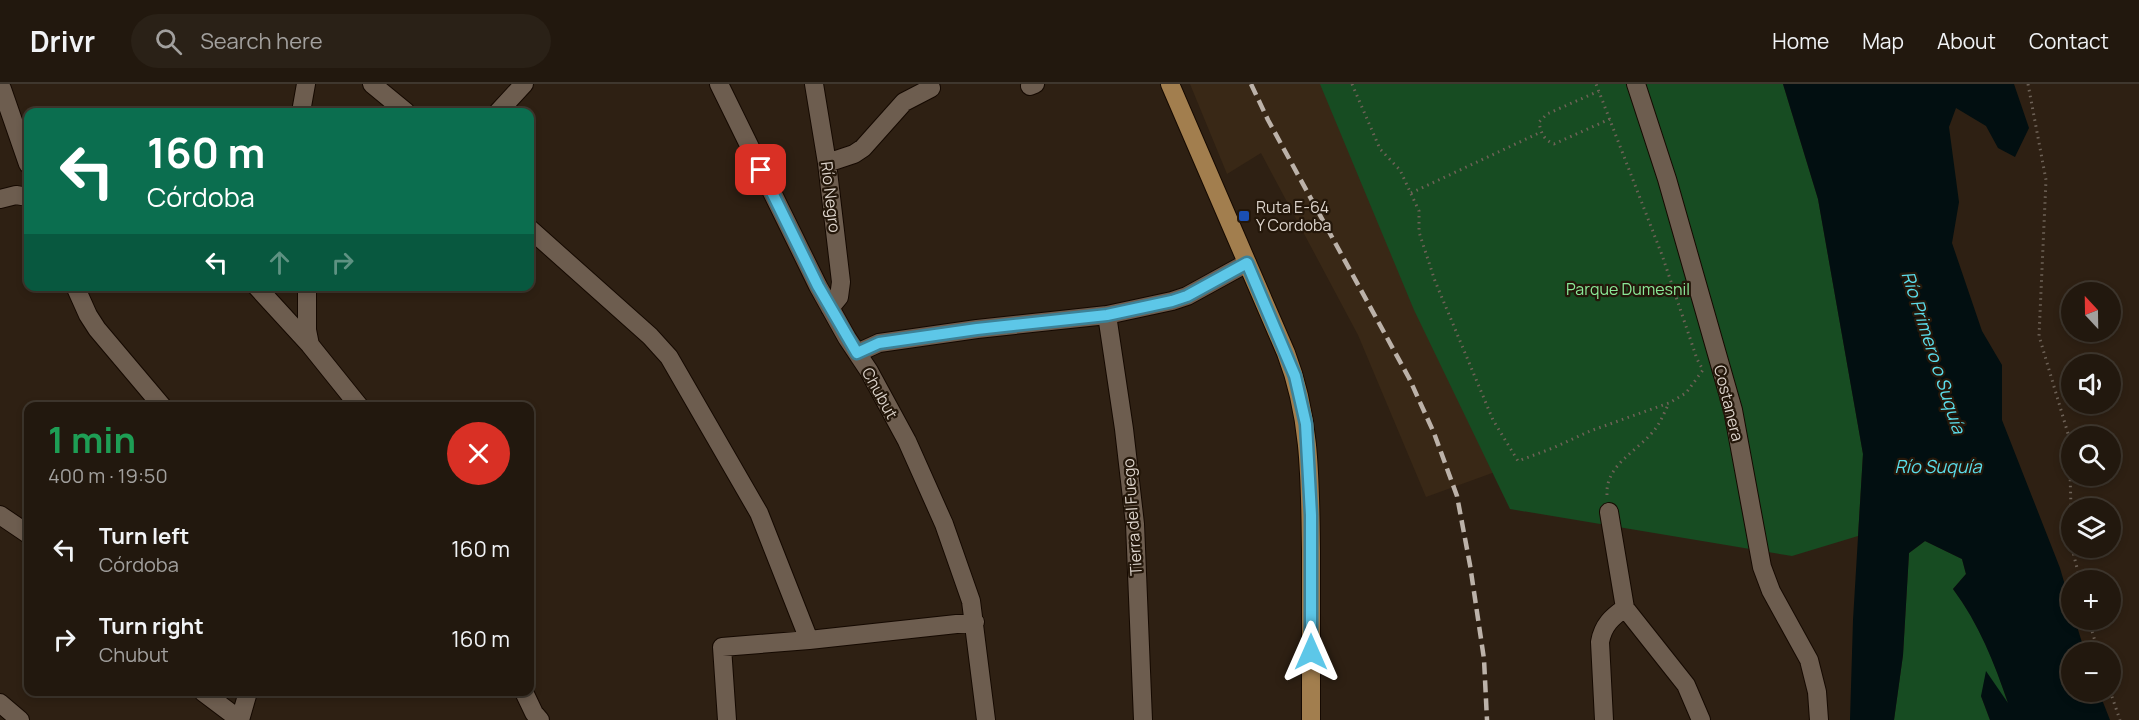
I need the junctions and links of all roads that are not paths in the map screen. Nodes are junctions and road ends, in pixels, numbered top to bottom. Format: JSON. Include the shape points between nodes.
{"nodes":[{"id":1,"x":306,"y":84,"type":"edge"},
{"id":2,"x":372,"y":84,"type":"edge"},
{"id":3,"x":524,"y":84,"type":"edge"},
{"id":4,"x":719,"y":84,"type":"edge"},
{"id":5,"x":814,"y":84,"type":"edge"},
{"id":6,"x":1170,"y":84,"type":"edge"},
{"id":7,"x":1636,"y":84,"type":"edge"},
{"id":8,"x":931,"y":88,"type":"dead end"},
{"id":9,"x":2,"y":89,"type":"dead end"},
{"id":10,"x":302,"y":108,"type":"edge"},
{"id":11,"x":401,"y":108,"type":"edge"},
{"id":12,"x":502,"y":108,"type":"edge"},
{"id":13,"x":24,"y":152,"type":"edge"},
{"id":14,"x":827,"y":163,"type":"junction"},
{"id":15,"x":24,"y":196,"type":"edge"},
{"id":16,"x":0,"y":199,"type":"edge"},
{"id":17,"x":534,"y":233,"type":"edge"},
{"id":18,"x":1247,"y":263,"type":"junction"},
{"id":19,"x":77,"y":291,"type":"edge"},
{"id":20,"x":261,"y":291,"type":"edge"},
{"id":21,"x":308,"y":291,"type":"edge"},
{"id":22,"x":830,"y":308,"type":"junction"},
{"id":23,"x":1107,"y":315,"type":"junction"},
{"id":24,"x":310,"y":345,"type":"junction"},
{"id":25,"x":857,"y":353,"type":"junction"},
{"id":26,"x":159,"y":402,"type":"edge"},
{"id":27,"x":355,"y":402,"type":"edge"},
{"id":28,"x":1609,"y":512,"type":"road end"},
{"id":29,"x":0,"y":515,"type":"edge"},
{"id":30,"x":24,"y":531,"type":"edge"},
{"id":31,"x":1626,"y":608,"type":"junction"},
{"id":32,"x":975,"y":622,"type":"junction"},
{"id":33,"x":809,"y":640,"type":"junction"},
{"id":34,"x":208,"y":696,"type":"edge"},
{"id":35,"x":247,"y":696,"type":"edge"},
{"id":36,"x":526,"y":696,"type":"edge"},
{"id":37,"x":240,"y":720,"type":"edge"},
{"id":38,"x":540,"y":720,"type":"edge"},
{"id":39,"x":727,"y":720,"type":"edge"},
{"id":40,"x":986,"y":720,"type":"edge"},
{"id":41,"x":1143,"y":720,"type":"edge"},
{"id":42,"x":1311,"y":720,"type":"edge"},
{"id":43,"x":1604,"y":720,"type":"edge"},
{"id":44,"x":1701,"y":720,"type":"edge"},
{"id":45,"x":1820,"y":720,"type":"edge"}],
"edges":[{"from":1,"to":10,"type":"street"},
{"from":2,"to":11,"type":"street"},
{"from":3,"to":12,"type":"street"},
{"from":4,"to":22,"type":"street","name":"Chubut"},
{"from":5,"to":14,"type":"street","name":"Río Negro"},
{"from":6,"to":18,"type":"main road"},
{"from":7,"to":45,"type":"street","name":"Costanera","via":[[1734,410],[1762,567],[1809,660]]},
{"from":8,"to":14,"type":"street","via":[[904,102],[863,148]]},
{"from":9,"to":13,"type":"street"},
{"from":14,"to":22,"type":"street","name":"Río Negro","via":[[841,282],[838,297]]},
{"from":15,"to":16,"type":"street"},
{"from":17,"to":33,"type":"street","via":[[669,357],[759,513]]},
{"from":18,"to":23,"type":"street","via":[[1187,296]]},
{"from":18,"to":42,"type":"main road","via":[[1295,376],[1306,424],[1311,515]]},
{"from":19,"to":26,"type":"street","via":[[97,329]]},
{"from":20,"to":24,"type":"street"},
{"from":21,"to":24,"type":"street"},
{"from":22,"to":25,"type":"street","name":"Chubut"},
{"from":23,"to":25,"type":"street","via":[[879,343]]},
{"from":23,"to":41,"type":"street","name":"Tierra del Fuego","via":[[1134,513]]},
{"from":24,"to":27,"type":"street"},
{"from":25,"to":32,"type":"street","name":"Chubut","via":[[907,441],[934,499],[966,583]]},
{"from":28,"to":31,"type":"street"},
{"from":29,"to":30,"type":"street"},
{"from":31,"to":43,"type":"street","via":[[1610,619],[1602,631]]},
{"from":31,"to":44,"type":"street","via":[[1686,685]]},
{"from":32,"to":33,"type":"street"},
{"from":32,"to":40,"type":"street","name":"Chubut"},
{"from":33,"to":39,"type":"street","via":[[722,647]]},
{"from":34,"to":37,"type":"street"},
{"from":35,"to":37,"type":"street"},
{"from":36,"to":38,"type":"street"}]}
